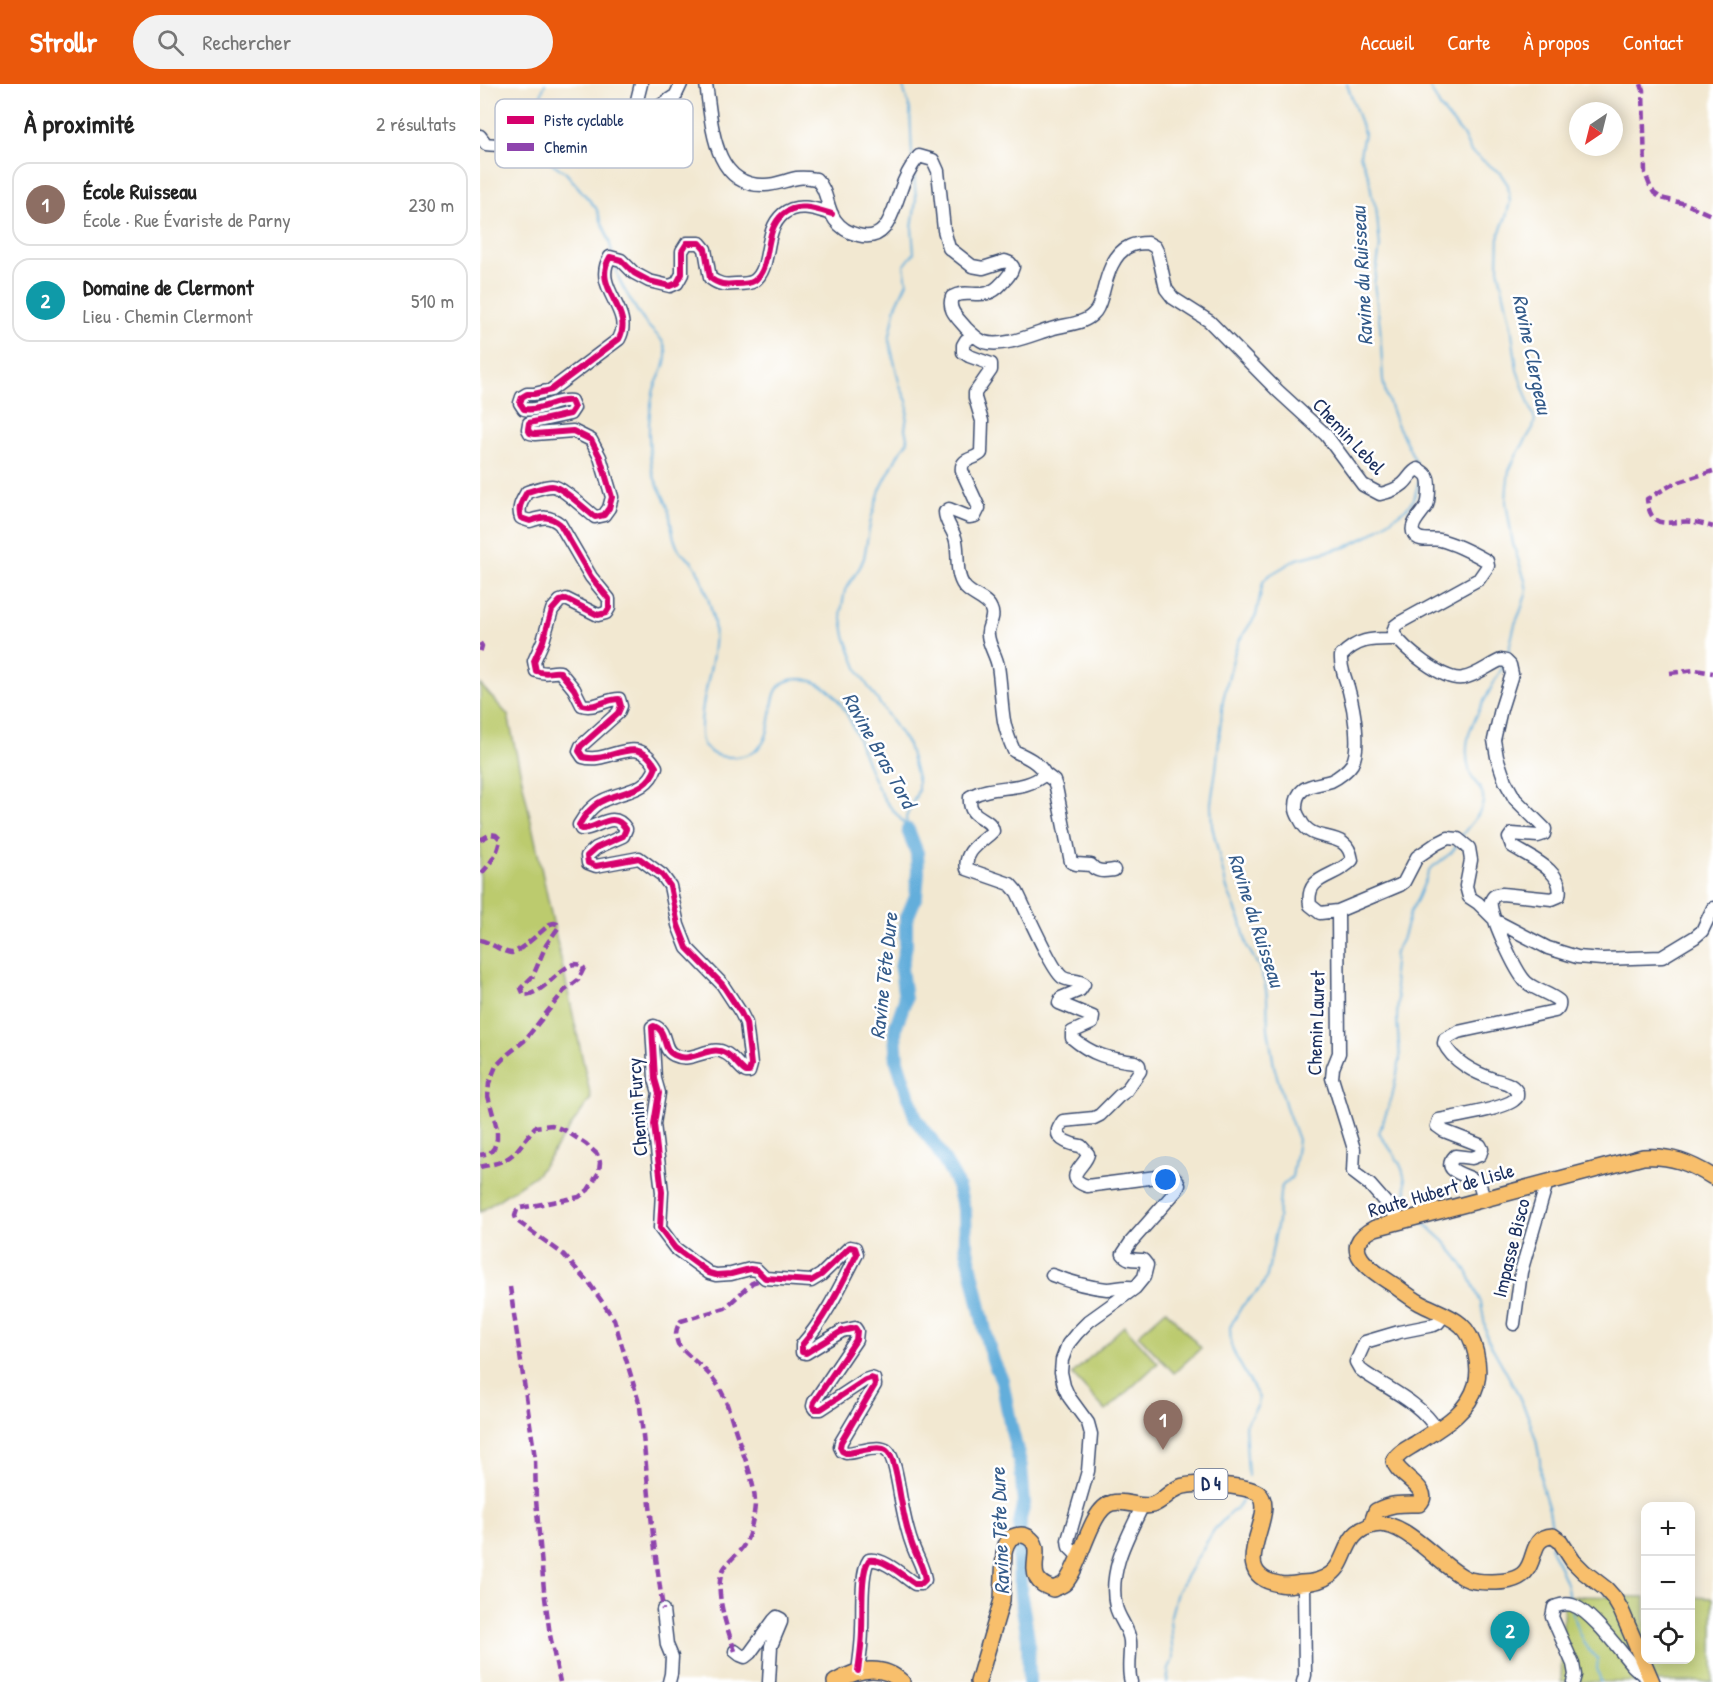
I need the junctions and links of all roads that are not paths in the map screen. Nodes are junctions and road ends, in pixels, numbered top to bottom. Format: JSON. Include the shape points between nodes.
{"nodes":[{"id":1,"x":641,"y":84,"type":"edge"},
{"id":2,"x":706,"y":84,"type":"edge"},
{"id":3,"x":679,"y":89,"type":"edge"},
{"id":4,"x":637,"y":99,"type":"edge"},
{"id":5,"x":667,"y":99,"type":"edge"},
{"id":6,"x":480,"y":136,"type":"edge"},
{"id":7,"x":495,"y":146,"type":"edge"},
{"id":8,"x":832,"y":214,"type":"junction"},
{"id":9,"x":974,"y":336,"type":"junction"},
{"id":10,"x":1397,"y":639,"type":"junction"},
{"id":11,"x":1044,"y":774,"type":"junction"},
{"id":12,"x":1114,"y":870,"type":"dead end"},
{"id":13,"x":1713,"y":908,"type":"edge"},
{"id":14,"x":1338,"y":911,"type":"junction"},
{"id":15,"x":1496,"y":921,"type":"junction"},
{"id":16,"x":1713,"y":1177,"type":"edge"},
{"id":17,"x":1547,"y":1182,"type":"junction"},
{"id":18,"x":1483,"y":1200,"type":"junction"},
{"id":19,"x":1399,"y":1222,"type":"junction"},
{"id":20,"x":1052,"y":1275,"type":"dead end"},
{"id":21,"x":1135,"y":1288,"type":"junction"},
{"id":22,"x":1444,"y":1315,"type":"junction"},
{"id":23,"x":1514,"y":1324,"type":"dead end"},
{"id":24,"x":1437,"y":1430,"type":"junction"},
{"id":25,"x":1142,"y":1507,"type":"junction"},
{"id":26,"x":1371,"y":1526,"type":"junction"},
{"id":27,"x":1079,"y":1557,"type":"junction"},
{"id":28,"x":1304,"y":1583,"type":"junction"},
{"id":29,"x":663,"y":1610,"type":"dead end"},
{"id":30,"x":735,"y":1651,"type":"dead end"},
{"id":31,"x":858,"y":1671,"type":"junction"},
{"id":32,"x":669,"y":1682,"type":"edge"},
{"id":33,"x":769,"y":1682,"type":"edge"},
{"id":34,"x":835,"y":1682,"type":"edge"},
{"id":35,"x":902,"y":1682,"type":"edge"},
{"id":36,"x":978,"y":1682,"type":"edge"},
{"id":37,"x":1131,"y":1682,"type":"edge"},
{"id":38,"x":1303,"y":1682,"type":"edge"},
{"id":39,"x":1574,"y":1682,"type":"edge"},
{"id":40,"x":1652,"y":1682,"type":"edge"}],
"edges":[{"from":1,"to":4,"type":"street"},
{"from":2,"to":8,"type":"street","via":[[717,151],[729,170],[749,184],[816,179],[824,189]]},
{"from":3,"to":5,"type":"street"},
{"from":6,"to":7,"type":"street","via":[[486,144]]},
{"from":8,"to":9,"type":"street","via":[[854,234],[876,236],[893,213],[900,190],[919,156],[933,160],[949,248],[972,266],[983,268],[1005,261],[1013,267],[999,287],[987,294],[958,293],[952,297],[952,312]]},
{"from":8,"to":31,"type":"street","name":"Chemin Furcy","via":[[816,208],[785,212],[771,230],[764,266],[755,280],[747,284],[722,285],[710,278],[705,249],[700,243],[687,243],[682,251],[682,274],[677,283],[670,285],[650,281],[621,260],[610,257],[606,263],[606,285],[623,318],[619,339],[551,390],[526,394],[520,403],[532,411],[571,401],[574,408],[570,414],[536,420],[529,423],[528,429],[535,434],[573,431],[591,440],[612,497],[609,508],[604,515],[595,517],[553,486],[528,492],[519,511],[521,518],[530,521],[547,517],[560,524],[591,577],[609,599],[606,613],[598,615],[566,599],[560,601],[552,610],[534,661],[536,671],[560,672],[582,705],[589,707],[619,699],[618,713],[581,746],[583,758],[630,749],[643,752],[656,766],[653,777],[644,784],[602,800],[583,819],[581,829],[617,820],[626,829],[623,836],[587,856],[588,863],[596,866],[639,858],[662,875],[670,886],[687,948],[722,984],[746,1023],[749,1072],[725,1052],[716,1050],[691,1058],[678,1057],[668,1049],[662,1031],[652,1027],[658,1093],[654,1124],[662,1192],[660,1228],[675,1248],[716,1275],[750,1269],[765,1278],[810,1281],[850,1247],[857,1251],[831,1305],[801,1349],[806,1353],[842,1331],[858,1331],[813,1406],[821,1409],[865,1380],[874,1379],[875,1385],[840,1447],[846,1453],[878,1448],[888,1452],[925,1580],[915,1584],[882,1561],[869,1560],[864,1577]]},
{"from":9,"to":10,"type":"street","name":"Chemin Lebel","via":[[993,343],[1019,340],[1081,322],[1095,313],[1117,256],[1133,244],[1148,243],[1155,247],[1166,289],[1173,298],[1209,321],[1326,435],[1363,485],[1380,494],[1392,492],[1413,471],[1425,473],[1429,478],[1427,505],[1412,529],[1418,538],[1440,540],[1487,561],[1487,570],[1479,579],[1395,626],[1393,633]]},
{"from":9,"to":11,"type":"street","via":[[966,340],[963,352],[990,364],[991,370],[975,393],[982,421],[981,453],[961,466],[979,508],[975,516],[969,517],[950,509],[945,518],[957,543],[963,585],[991,607],[992,619],[987,630],[997,662],[1010,741],[1014,751],[1041,766]]},
{"from":10,"to":14,"type":"street","via":[[1367,640],[1341,656],[1356,753],[1342,774],[1307,786],[1298,795],[1296,810],[1303,826],[1350,850],[1352,860],[1347,866],[1313,884],[1308,894],[1310,905],[1320,913]]},
{"from":10,"to":15,"type":"street","via":[[1446,676],[1463,678],[1501,660],[1510,665],[1512,674],[1494,740],[1497,757],[1515,799],[1545,829],[1538,836],[1512,834],[1509,838],[1512,846],[1550,871],[1559,882],[1560,892],[1548,899],[1497,894],[1490,902]]},
{"from":11,"to":12,"type":"street","via":[[1056,787],[1071,862],[1091,865],[1099,871]]},
{"from":11,"to":21,"type":"street","via":[[1029,784],[981,791],[970,797],[972,811],[988,821],[993,831],[971,850],[966,864],[967,869],[1010,884],[1060,976],[1084,984],[1059,1003],[1093,1017],[1092,1023],[1072,1032],[1072,1038],[1095,1054],[1139,1065],[1140,1071],[1126,1091],[1100,1115],[1063,1121],[1058,1129],[1061,1138],[1089,1154],[1075,1174],[1087,1186],[1172,1175],[1177,1180],[1176,1191],[1123,1254],[1130,1260],[1143,1260],[1147,1266]]},
{"from":13,"to":15,"type":"street","via":[[1702,931],[1662,957],[1577,957],[1548,948]]},
{"from":14,"to":15,"type":"street","via":[[1400,885],[1417,857],[1448,838],[1458,839],[1468,848],[1469,897]]},
{"from":14,"to":19,"type":"street","name":"Chemin Lauret","via":[[1339,1053],[1332,1078],[1354,1149],[1353,1172],[1370,1185]]},
{"from":15,"to":18,"type":"street","via":[[1518,972],[1530,984],[1559,1000],[1560,1005],[1555,1011],[1458,1032],[1445,1039],[1446,1048],[1467,1067],[1511,1084],[1518,1092],[1512,1102],[1437,1123],[1444,1131],[1480,1145],[1480,1155],[1455,1156],[1450,1167],[1477,1181]]},
{"from":16,"to":17,"type":"main road","name":"Route Hubert de Lisle","via":[[1683,1161],[1644,1157]]},
{"from":17,"to":18,"type":"main road","name":"Route Hubert de Lisle"},
{"from":17,"to":23,"type":"street","name":"Impasse Bisco","via":[[1521,1272]]},
{"from":18,"to":19,"type":"main road","name":"Route Hubert de Lisle"},
{"from":19,"to":22,"type":"main road","name":"Route Hubert de Lisle","via":[[1375,1228],[1359,1240],[1357,1249],[1363,1262],[1417,1302]]},
{"from":20,"to":21,"type":"street","via":[[1080,1285]]},
{"from":21,"to":27,"type":"street","via":[[1089,1321],[1068,1344],[1062,1360],[1064,1386],[1091,1434],[1088,1471],[1068,1540]]},
{"from":22,"to":24,"type":"main road","name":"Route Hubert de Lisle","via":[[1461,1325],[1470,1338],[1478,1377],[1467,1404]]},
{"from":22,"to":24,"type":"street","via":[[1434,1325],[1365,1342],[1356,1362],[1365,1373],[1417,1406]]},
{"from":24,"to":26,"type":"main road","name":"Route Hubert de Lisle","via":[[1394,1461],[1394,1466],[1422,1492],[1422,1501],[1388,1505],[1376,1511]]},
{"from":25,"to":27,"type":"main road","via":[[1121,1502],[1102,1509]]},
{"from":25,"to":28,"type":"main road","number":"D 4","via":[[1155,1504],[1181,1486],[1213,1484],[1253,1490],[1264,1501],[1265,1512],[1254,1546],[1257,1572],[1265,1580],[1280,1585]]},
{"from":25,"to":37,"type":"street","via":[[1119,1555],[1114,1579],[1115,1605],[1130,1639]]},
{"from":26,"to":28,"type":"main road","number":"D 4","via":[[1347,1545],[1331,1574]]},
{"from":26,"to":40,"type":"main road","via":[[1384,1523],[1400,1528],[1467,1580],[1491,1582],[1513,1580],[1524,1574],[1538,1543],[1545,1536],[1553,1536],[1584,1572],[1614,1598]]},
{"from":27,"to":36,"type":"main road","via":[[1064,1584],[1053,1589],[1036,1576],[1036,1544],[1031,1538],[1010,1538],[1004,1553],[1002,1600]]},
{"from":28,"to":38,"type":"street"},
{"from":29,"to":32,"type":"street","via":[[672,1657]]},
{"from":30,"to":33,"type":"street","via":[[745,1657],[774,1620],[781,1619],[771,1646]]},
{"from":31,"to":34,"type":"main road"},
{"from":31,"to":35,"type":"main road","via":[[893,1674]]},
{"from":39,"to":40,"type":"street","via":[[1573,1664],[1552,1617],[1554,1607],[1559,1605],[1570,1604],[1579,1609]]}]}
